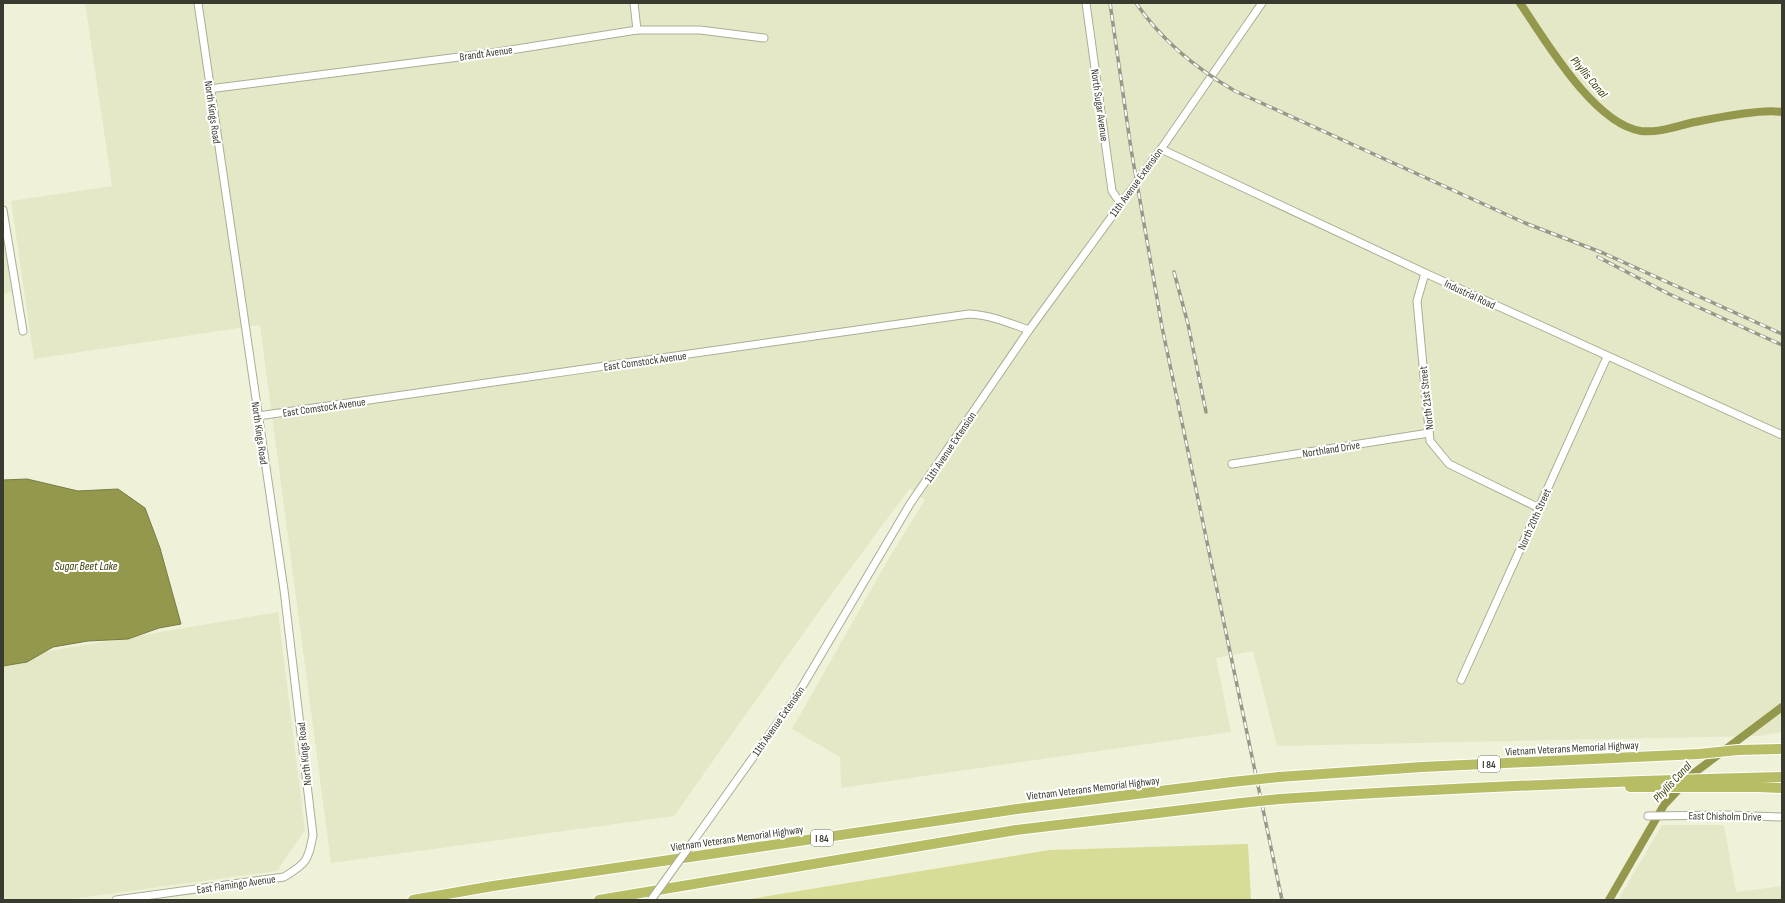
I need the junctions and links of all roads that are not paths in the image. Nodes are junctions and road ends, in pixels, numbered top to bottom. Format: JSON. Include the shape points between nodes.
{"nodes":[{"id":1,"x":198,"y":3,"type":"edge"},
{"id":2,"x":634,"y":3,"type":"edge"},
{"id":3,"x":1086,"y":3,"type":"edge"},
{"id":4,"x":1262,"y":3,"type":"edge"},
{"id":5,"x":637,"y":30,"type":"junction"},
{"id":6,"x":764,"y":38,"type":"dead end"},
{"id":7,"x":209,"y":89,"type":"junction"},
{"id":8,"x":1161,"y":149,"type":"junction"},
{"id":9,"x":1121,"y":204,"type":"junction"},
{"id":10,"x":3,"y":210,"type":"edge"},
{"id":11,"x":6,"y":241,"type":"edge"},
{"id":12,"x":1425,"y":274,"type":"junction"},
{"id":13,"x":1029,"y":330,"type":"junction"},
{"id":14,"x":23,"y":331,"type":"dead end"},
{"id":15,"x":1607,"y":357,"type":"junction"},
{"id":16,"x":258,"y":416,"type":"junction"},
{"id":17,"x":1429,"y":433,"type":"junction"},
{"id":18,"x":1782,"y":435,"type":"edge"},
{"id":19,"x":1232,"y":464,"type":"dead end"},
{"id":20,"x":1539,"y":508,"type":"junction"},
{"id":21,"x":1461,"y":680,"type":"dead end"},
{"id":22,"x":1782,"y":745,"type":"edge"},
{"id":23,"x":1782,"y":749,"type":"edge"},
{"id":24,"x":1738,"y":750,"type":"junction"},
{"id":25,"x":1782,"y":777,"type":"edge"},
{"id":26,"x":1549,"y":784,"type":"junction"},
{"id":27,"x":1782,"y":788,"type":"edge"},
{"id":28,"x":1648,"y":816,"type":"dead end"},
{"id":29,"x":1782,"y":818,"type":"edge"},
{"id":30,"x":305,"y":862,"type":"joint"},
{"id":31,"x":116,"y":900,"type":"edge"},
{"id":32,"x":413,"y":900,"type":"edge"},
{"id":33,"x":598,"y":900,"type":"edge"},
{"id":34,"x":652,"y":900,"type":"edge"}],
"edges":[{"from":1,"to":7,"type":"street","name":"North Kings Road"},
{"from":2,"to":5,"type":"street"},
{"from":3,"to":9,"type":"street","name":"North Sugar Avenue","via":[[1112,191]]},
{"from":4,"to":8,"type":"street","name":"11th Avenue Extension"},
{"from":5,"to":6,"type":"street","name":"Brandt Avenue","via":[[700,30]]},
{"from":5,"to":7,"type":"street","name":"Brandt Avenue","via":[[498,52]]},
{"from":7,"to":16,"type":"street","name":"North Kings Road"},
{"from":8,"to":9,"type":"street","name":"11th Avenue Extension"},
{"from":8,"to":12,"type":"street","name":"Industrial Road"},
{"from":9,"to":13,"type":"street","name":"11th Avenue Extension"},
{"from":10,"to":11,"type":"street"},
{"from":11,"to":14,"type":"street"},
{"from":12,"to":15,"type":"street","name":"Industrial Road"},
{"from":12,"to":17,"type":"street","name":"North 21st Street","via":[[1417,301]]},
{"from":13,"to":16,"type":"street","name":"East Comstock Avenue","via":[[991,317],[969,314]]},
{"from":13,"to":34,"type":"street","name":"11th Avenue Extension","bridge":true,"via":[[903,516],[796,697]]},
{"from":15,"to":18,"type":"street","name":"Industrial Road"},
{"from":15,"to":20,"type":"street","name":"North 20th Street"},
{"from":16,"to":30,"type":"street","name":"North Kings Road","via":[[284,590],[313,834]]},
{"from":17,"to":19,"type":"street","name":"Northland Drive"},
{"from":17,"to":20,"type":"street","name":"North 21st Street","via":[[1430,441],[1449,464]]},
{"from":20,"to":21,"type":"street","name":"North 20th Street"},
{"from":22,"to":24,"type":"highway"},
{"from":23,"to":24,"type":"highway","name":"Vietnam Veterans Memorial Highway","number":"I 84"},
{"from":24,"to":32,"type":"highway","name":"Vietnam Veterans Memorial Highway","number":"I 84","bridge":true,"via":[[1422,767],[1232,782],[1009,810]]},
{"from":25,"to":26,"type":"highway","number":"I 84"},
{"from":26,"to":27,"type":"highway","via":[[1662,788]]},
{"from":26,"to":33,"type":"highway","number":"I 84","bridge":true,"via":[[1280,799],[1016,830]]},
{"from":28,"to":29,"type":"street","name":"East Chisholm Drive"},
{"from":30,"to":31,"type":"street","name":"East Flamingo Avenue","via":[[284,877]]}]}
